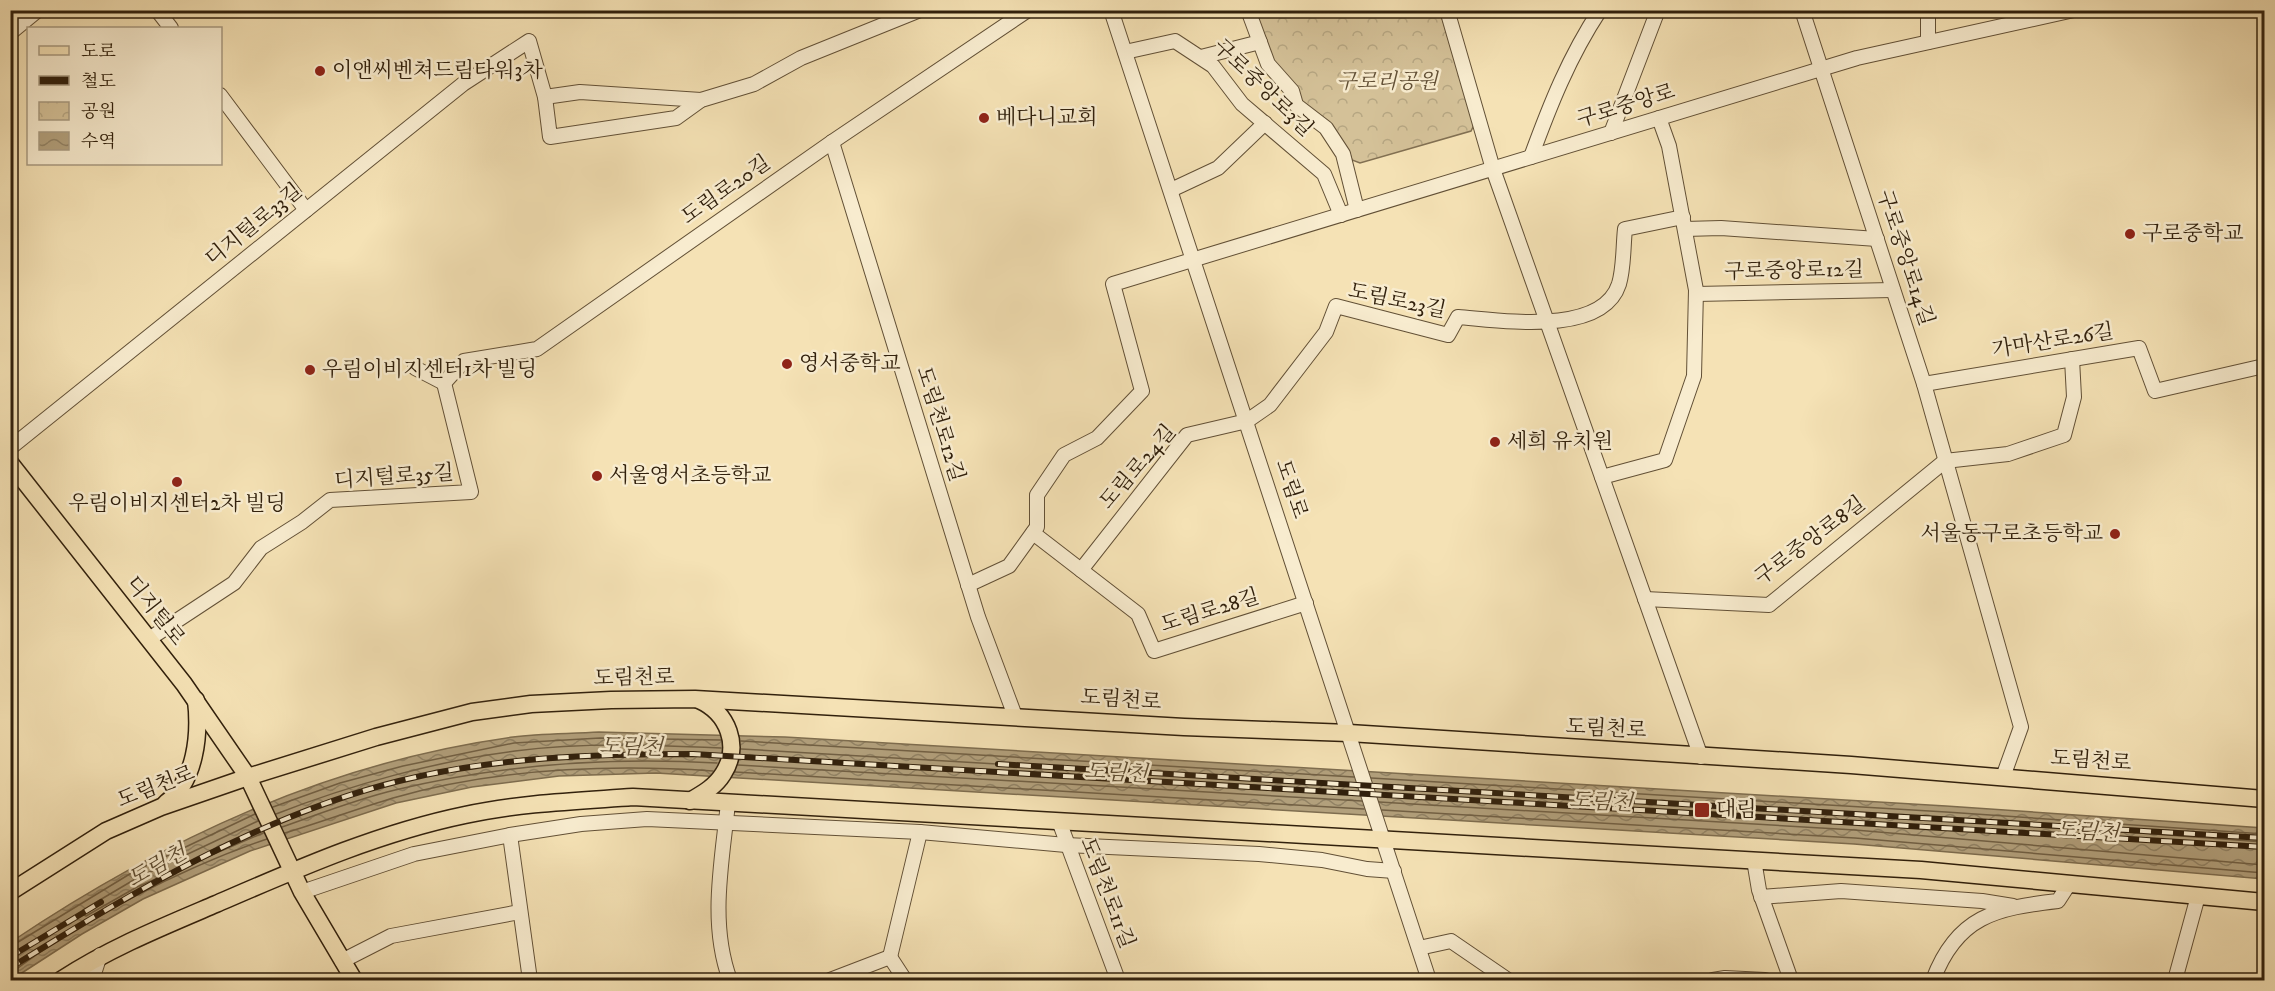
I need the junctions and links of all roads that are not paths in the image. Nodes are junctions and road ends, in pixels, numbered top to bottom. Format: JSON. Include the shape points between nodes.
{"nodes":[{"id":1,"x":38,"y":10,"type":"edge"},
{"id":2,"x":158,"y":10,"type":"edge"},
{"id":3,"x":920,"y":10,"type":"edge"},
{"id":4,"x":1028,"y":10,"type":"edge"},
{"id":5,"x":1111,"y":10,"type":"edge"},
{"id":6,"x":1248,"y":10,"type":"edge"},
{"id":7,"x":1447,"y":10,"type":"edge"},
{"id":8,"x":1600,"y":10,"type":"edge"},
{"id":9,"x":1658,"y":10,"type":"edge"},
{"id":10,"x":1802,"y":10,"type":"edge"},
{"id":11,"x":1928,"y":10,"type":"edge"},
{"id":12,"x":2074,"y":10,"type":"edge"},
{"id":13,"x":170,"y":27,"type":"edge"},
{"id":14,"x":10,"y":33,"type":"edge"},
{"id":15,"x":1260,"y":42,"type":"junction"},
{"id":16,"x":1928,"y":42,"type":"junction"},
{"id":17,"x":1125,"y":52,"type":"junction"},
{"id":18,"x":1202,"y":57,"type":"junction"},
{"id":19,"x":1821,"y":69,"type":"junction"},
{"id":20,"x":545,"y":97,"type":"junction"},
{"id":21,"x":222,"y":98,"type":"edge"},
{"id":22,"x":701,"y":100,"type":"junction"},
{"id":23,"x":1659,"y":118,"type":"junction"},
{"id":24,"x":1265,"y":123,"type":"junction"},
{"id":25,"x":1611,"y":133,"type":"junction"},
{"id":26,"x":832,"y":142,"type":"junction"},
{"id":27,"x":1531,"y":157,"type":"junction"},
{"id":28,"x":1493,"y":169,"type":"junction"},
{"id":29,"x":1172,"y":190,"type":"junction"},
{"id":30,"x":306,"y":210,"type":"junction"},
{"id":31,"x":1357,"y":210,"type":"junction"},
{"id":32,"x":1341,"y":215,"type":"junction"},
{"id":33,"x":1684,"y":223,"type":"junction"},
{"id":34,"x":1876,"y":239,"type":"junction"},
{"id":35,"x":1195,"y":260,"type":"junction"},
{"id":36,"x":1893,"y":290,"type":"junction"},
{"id":37,"x":1696,"y":294,"type":"junction"},
{"id":38,"x":1548,"y":323,"type":"junction"},
{"id":39,"x":2072,"y":359,"type":"junction"},
{"id":40,"x":2265,"y":366,"type":"edge"},
{"id":41,"x":415,"y":368,"type":"dead end"},
{"id":42,"x":444,"y":384,"type":"junction"},
{"id":43,"x":1924,"y":384,"type":"junction"},
{"id":44,"x":1247,"y":421,"type":"junction"},
{"id":45,"x":10,"y":448,"type":"edge"},
{"id":46,"x":1946,"y":460,"type":"junction"},
{"id":47,"x":10,"y":464,"type":"edge"},
{"id":48,"x":1602,"y":477,"type":"junction"},
{"id":49,"x":1033,"y":533,"type":"junction"},
{"id":50,"x":1081,"y":570,"type":"junction"},
{"id":51,"x":968,"y":585,"type":"junction"},
{"id":52,"x":1645,"y":599,"type":"junction"},
{"id":53,"x":1306,"y":603,"type":"junction"},
{"id":54,"x":149,"y":639,"type":"junction"},
{"id":55,"x":196,"y":699,"type":"junction"},
{"id":56,"x":695,"y":699,"type":"junction"},
{"id":57,"x":1015,"y":716,"type":"junction"},
{"id":58,"x":1351,"y":738,"type":"junction"},
{"id":59,"x":1701,"y":757,"type":"junction"},
{"id":60,"x":2003,"y":777,"type":"junction"},
{"id":61,"x":252,"y":784,"type":"junction"},
{"id":62,"x":695,"y":798,"type":"junction"},
{"id":63,"x":2265,"y":798,"type":"edge"},
{"id":64,"x":728,"y":803,"type":"junction"},
{"id":65,"x":160,"y":807,"type":"junction"},
{"id":66,"x":1059,"y":821,"type":"junction"},
{"id":67,"x":726,"y":824,"type":"junction"},
{"id":68,"x":1381,"y":831,"type":"junction"},
{"id":69,"x":920,"y":832,"type":"junction"},
{"id":70,"x":510,"y":835,"type":"junction"},
{"id":71,"x":1066,"y":845,"type":"junction"},
{"id":72,"x":1754,"y":860,"type":"junction"},
{"id":73,"x":288,"y":862,"type":"junction"},
{"id":74,"x":1394,"y":871,"type":"junction"},
{"id":75,"x":2069,"y":884,"type":"junction"},
{"id":76,"x":10,"y":892,"type":"edge"},
{"id":77,"x":302,"y":892,"type":"junction"},
{"id":78,"x":2198,"y":896,"type":"junction"},
{"id":79,"x":1761,"y":897,"type":"junction"},
{"id":80,"x":2265,"y":902,"type":"edge"},
{"id":81,"x":2013,"y":906,"type":"junction"},
{"id":82,"x":520,"y":912,"type":"junction"},
{"id":83,"x":1419,"y":948,"type":"junction"},
{"id":84,"x":100,"y":955,"type":"junction"},
{"id":85,"x":890,"y":957,"type":"junction"},
{"id":86,"x":342,"y":961,"type":"junction"},
{"id":87,"x":729,"y":977,"type":"edge"},
{"id":88,"x":61,"y":981,"type":"edge"},
{"id":89,"x":92,"y":981,"type":"edge"},
{"id":90,"x":354,"y":981,"type":"edge"},
{"id":91,"x":530,"y":981,"type":"edge"},
{"id":92,"x":830,"y":981,"type":"edge"},
{"id":93,"x":906,"y":981,"type":"edge"},
{"id":94,"x":1118,"y":981,"type":"edge"},
{"id":95,"x":1429,"y":981,"type":"edge"},
{"id":96,"x":1508,"y":981,"type":"edge"},
{"id":97,"x":1713,"y":981,"type":"edge"},
{"id":98,"x":1765,"y":981,"type":"edge"},
{"id":99,"x":1791,"y":981,"type":"edge"},
{"id":100,"x":1934,"y":981,"type":"edge"},
{"id":101,"x":2175,"y":981,"type":"edge"}],
"edges":[{"from":1,"to":14,"type":"street"},
{"from":2,"to":13,"type":"street"},
{"from":3,"to":22,"type":"street","via":[[801,58],[754,84]]},
{"from":4,"to":26,"type":"street","name":"도림로20길"},
{"from":5,"to":17,"type":"street","name":"도림로"},
{"from":6,"to":15,"type":"street"},
{"from":7,"to":28,"type":"street"},
{"from":8,"to":27,"type":"street","via":[[1576,46]]},
{"from":9,"to":25,"type":"street"},
{"from":10,"to":19,"type":"street","name":"구로중앙로14길"},
{"from":11,"to":16,"type":"street"},
{"from":12,"to":16,"type":"street","name":"구로중앙로"},
{"from":15,"to":18,"type":"street"},
{"from":15,"to":31,"type":"street","via":[[1269,64],[1292,91],[1296,105],[1326,128],[1343,154]]},
{"from":16,"to":19,"type":"street","name":"구로중앙로"},
{"from":17,"to":18,"type":"street","name":"구로중앙로3길","via":[[1175,41]]},
{"from":17,"to":29,"type":"street","name":"도림로"},
{"from":18,"to":24,"type":"street","name":"구로중앙로3길","via":[[1242,104]]},
{"from":19,"to":23,"type":"street","name":"구로중앙로"},
{"from":19,"to":34,"type":"street","name":"구로중앙로14길"},
{"from":20,"to":22,"type":"street","via":[[580,92]]},
{"from":20,"to":22,"type":"street","via":[[550,137],[676,118]]},
{"from":20,"to":30,"type":"street","name":"디지털로33길","via":[[529,40],[463,84]]},
{"from":21,"to":30,"type":"street"},
{"from":23,"to":25,"type":"street","name":"구로중앙로"},
{"from":23,"to":33,"type":"street","name":"구로중앙로12길","via":[[1669,146]]},
{"from":24,"to":29,"type":"street","via":[[1218,168]]},
{"from":24,"to":32,"type":"street","name":"구로중앙로3길","via":[[1324,174]]},
{"from":25,"to":27,"type":"street","name":"구로중앙로"},
{"from":26,"to":42,"type":"street","name":"도림로20길","via":[[537,349],[464,361]]},
{"from":26,"to":51,"type":"street","name":"도림천로12길"},
{"from":27,"to":28,"type":"street","name":"구로중앙로"},
{"from":28,"to":31,"type":"street","name":"구로중앙로"},
{"from":28,"to":38,"type":"street"},
{"from":29,"to":35,"type":"street","name":"도림로"},
{"from":30,"to":45,"type":"street","name":"디지털로33길"},
{"from":31,"to":32,"type":"street","name":"구로중앙로"},
{"from":32,"to":35,"type":"street","name":"구로중앙로"},
{"from":33,"to":34,"type":"street","name":"구로중앙로12길"},
{"from":33,"to":37,"type":"street","name":"구로중앙로12길"},
{"from":33,"to":38,"type":"street","via":[[1625,229],[1618,286],[1607,302],[1588,313]]},
{"from":34,"to":36,"type":"street","name":"구로중앙로14길"},
{"from":35,"to":44,"type":"street","name":"도림로"},
{"from":35,"to":49,"type":"street","name":"구로중앙로","via":[[1113,284],[1142,391],[1097,438],[1064,455],[1037,495],[1037,527]]},
{"from":36,"to":37,"type":"street","name":"구로중앙로12길"},
{"from":36,"to":43,"type":"street","name":"구로중앙로14길"},
{"from":37,"to":48,"type":"street","name":"구로중앙로12길","via":[[1694,376],[1665,460]]},
{"from":38,"to":44,"type":"street","name":"도림로23길","via":[[1458,317],[1448,335],[1336,306],[1326,333],[1270,405]]},
{"from":38,"to":48,"type":"street"},
{"from":39,"to":40,"type":"street","name":"가마산로26길","via":[[2139,348],[2155,391]]},
{"from":39,"to":43,"type":"street","name":"가마산로26길"},
{"from":39,"to":46,"type":"street","via":[[2074,397],[2064,435],[2008,454]]},
{"from":41,"to":42,"type":"street"},
{"from":42,"to":54,"type":"street","name":"디지털로35길","via":[[471,492],[330,500],[261,548],[234,583]]},
{"from":43,"to":46,"type":"street","name":"구로중앙로14길"},
{"from":44,"to":50,"type":"street","name":"도림로24길","via":[[1187,435]]},
{"from":44,"to":53,"type":"street","name":"도림로"},
{"from":46,"to":52,"type":"street","name":"구로중앙로8길","via":[[1769,604]]},
{"from":46,"to":60,"type":"street","name":"구로중앙로14길","via":[[2021,727]]},
{"from":47,"to":54,"type":"main road","name":"디지털로"},
{"from":48,"to":52,"type":"street"},
{"from":49,"to":50,"type":"street","name":"도림로28길"},
{"from":49,"to":51,"type":"street","via":[[1009,566]]},
{"from":50,"to":53,"type":"street","name":"도림로28길","via":[[1138,614],[1154,651]]},
{"from":51,"to":57,"type":"street","name":"도림천로12길"},
{"from":52,"to":59,"type":"street"},
{"from":53,"to":58,"type":"street","name":"도림로"},
{"from":54,"to":55,"type":"main road","name":"디지털로"},
{"from":55,"to":61,"type":"main road","name":"디지털로"},
{"from":55,"to":65,"type":"main road","via":[[196,741],[188,773],[179,790]]},
{"from":56,"to":57,"type":"main road","name":"도림천로"},
{"from":56,"to":61,"type":"main road","name":"도림천로","via":[[531,704],[472,712],[376,737]]},
{"from":56,"to":62,"type":"main road","via":[[711,705],[730,730],[730,752],[724,773]]},
{"from":57,"to":58,"type":"main road","name":"도림천로"},
{"from":58,"to":59,"type":"main road","name":"도림천로"},
{"from":58,"to":68,"type":"street","name":"도림로"},
{"from":59,"to":60,"type":"main road","name":"도림천로"},
{"from":60,"to":63,"type":"main road","name":"도림천로"},
{"from":61,"to":65,"type":"main road","name":"도림천로"},
{"from":61,"to":73,"type":"main road","name":"디지털로"},
{"from":62,"to":64,"type":"main road"},
{"from":62,"to":73,"type":"main road","via":[[539,803],[465,815]]},
{"from":64,"to":66,"type":"main road"},
{"from":64,"to":67,"type":"street"},
{"from":65,"to":76,"type":"main road","name":"도림천로","via":[[106,831]]},
{"from":66,"to":68,"type":"main road"},
{"from":66,"to":71,"type":"street","name":"도림천로11길"},
{"from":67,"to":69,"type":"street"},
{"from":67,"to":70,"type":"street","via":[[647,819]]},
{"from":67,"to":87,"type":"street","via":[[718,898],[722,958]]},
{"from":68,"to":72,"type":"main road"},
{"from":68,"to":74,"type":"street","name":"도림로"},
{"from":69,"to":71,"type":"street"},
{"from":69,"to":85,"type":"street"},
{"from":70,"to":77,"type":"street","via":[[414,854]]},
{"from":70,"to":82,"type":"street"},
{"from":71,"to":74,"type":"street","via":[[1259,854]]},
{"from":71,"to":94,"type":"street","name":"도림천로11길"},
{"from":72,"to":75,"type":"main road"},
{"from":72,"to":79,"type":"street"},
{"from":73,"to":77,"type":"main road"},
{"from":73,"to":84,"type":"main road"},
{"from":74,"to":83,"type":"street","name":"도림로"},
{"from":75,"to":78,"type":"main road"},
{"from":75,"to":81,"type":"street","via":[[2058,901]]},
{"from":77,"to":86,"type":"main road"},
{"from":78,"to":80,"type":"main road"},
{"from":78,"to":101,"type":"street"},
{"from":79,"to":81,"type":"street","via":[[1840,891],[1982,900]]},
{"from":79,"to":99,"type":"street"},
{"from":81,"to":100,"type":"street","via":[[1985,915],[1956,939]]},
{"from":82,"to":86,"type":"street","via":[[391,936]]},
{"from":82,"to":91,"type":"street"},
{"from":83,"to":95,"type":"street","name":"도림로"},
{"from":83,"to":96,"type":"street","via":[[1451,941]]},
{"from":84,"to":88,"type":"main road"},
{"from":84,"to":89,"type":"street"},
{"from":85,"to":92,"type":"street"},
{"from":85,"to":93,"type":"street"},
{"from":86,"to":90,"type":"main road"},
{"from":97,"to":98,"type":"street"}]}
